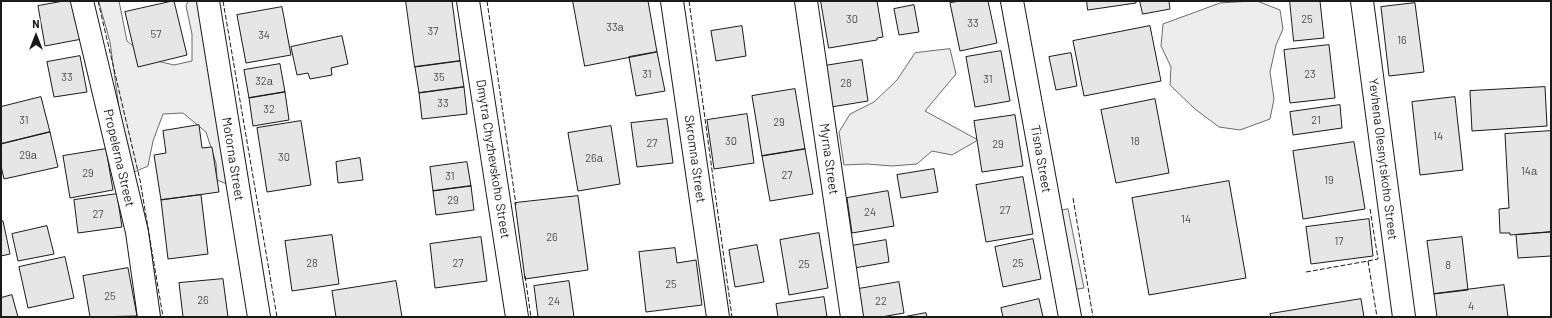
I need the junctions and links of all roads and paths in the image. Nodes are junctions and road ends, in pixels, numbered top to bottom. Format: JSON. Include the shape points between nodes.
{"nodes":[{"id":1,"x":82,"y":1,"type":"edge"},
{"id":2,"x":208,"y":1,"type":"edge"},
{"id":3,"x":468,"y":1,"type":"edge"},
{"id":4,"x":672,"y":1,"type":"edge"},
{"id":5,"x":806,"y":1,"type":"edge"},
{"id":6,"x":1012,"y":1,"type":"edge"},
{"id":7,"x":1362,"y":1,"type":"edge"},
{"id":8,"x":149,"y":317,"type":"edge"},
{"id":9,"x":259,"y":317,"type":"edge"},
{"id":10,"x":517,"y":317,"type":"edge"},
{"id":11,"x":718,"y":317,"type":"edge"},
{"id":12,"x":852,"y":317,"type":"edge"},
{"id":13,"x":1070,"y":317,"type":"edge"},
{"id":14,"x":1404,"y":317,"type":"edge"}],
"edges":[{"from":1,"to":8,"type":"street","name":"Propelerna Street","via":[[137,232]]},
{"from":2,"to":9,"type":"street","name":"Motorna Street"},
{"from":3,"to":10,"type":"street","name":"Dmytra Chyzhevskoho Street"},
{"from":4,"to":11,"type":"street","name":"Skromna Street"},
{"from":5,"to":12,"type":"street","name":"Myrna Street"},
{"from":6,"to":13,"type":"street","name":"Tisna Street"},
{"from":7,"to":14,"type":"street","name":"Yevhena Olesnytskoho Street"}]}
